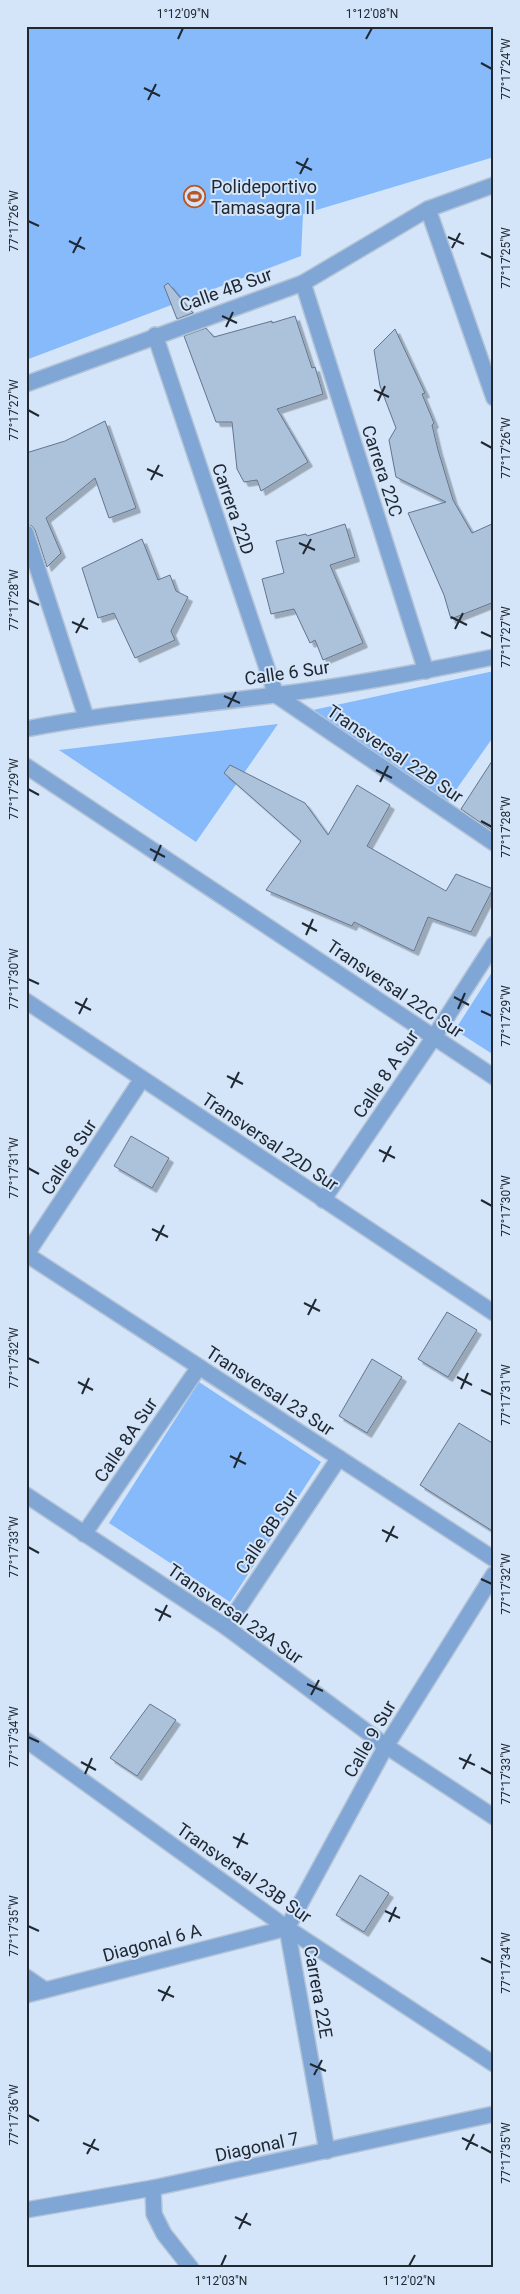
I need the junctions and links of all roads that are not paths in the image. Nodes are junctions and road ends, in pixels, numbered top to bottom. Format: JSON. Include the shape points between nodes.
{"nodes":[{"id":1,"x":494,"y":185,"type":"edge"},
{"id":2,"x":428,"y":209,"type":"junction"},
{"id":3,"x":303,"y":283,"type":"junction"},
{"id":4,"x":155,"y":335,"type":"junction"},
{"id":5,"x":26,"y":384,"type":"edge"},
{"id":6,"x":494,"y":398,"type":"edge"},
{"id":7,"x":26,"y":533,"type":"edge"},
{"id":8,"x":494,"y":657,"type":"edge"},
{"id":9,"x":426,"y":671,"type":"junction"},
{"id":10,"x":276,"y":695,"type":"junction"},
{"id":11,"x":86,"y":717,"type":"junction"},
{"id":12,"x":26,"y":729,"type":"edge"},
{"id":13,"x":26,"y":766,"type":"edge"},
{"id":14,"x":494,"y":843,"type":"edge"},
{"id":15,"x":494,"y":944,"type":"edge"},
{"id":16,"x":26,"y":1001,"type":"edge"},
{"id":17,"x":434,"y":1037,"type":"junction"},
{"id":18,"x":494,"y":1077,"type":"edge"},
{"id":19,"x":142,"y":1079,"type":"junction"},
{"id":20,"x":323,"y":1200,"type":"junction"},
{"id":21,"x":26,"y":1254,"type":"edge"},
{"id":22,"x":494,"y":1313,"type":"edge"},
{"id":23,"x":198,"y":1367,"type":"junction"},
{"id":24,"x":339,"y":1458,"type":"junction"},
{"id":25,"x":26,"y":1495,"type":"edge"},
{"id":26,"x":84,"y":1534,"type":"junction"},
{"id":27,"x":494,"y":1559,"type":"edge"},
{"id":28,"x":494,"y":1574,"type":"edge"},
{"id":29,"x":226,"y":1628,"type":"junction"},
{"id":30,"x":26,"y":1740,"type":"edge"},
{"id":31,"x":386,"y":1746,"type":"junction"},
{"id":32,"x":494,"y":1817,"type":"edge"},
{"id":33,"x":287,"y":1928,"type":"junction"},
{"id":34,"x":26,"y":1977,"type":"edge"},
{"id":35,"x":45,"y":1990,"type":"junction"},
{"id":36,"x":26,"y":1995,"type":"edge"},
{"id":37,"x":494,"y":2064,"type":"edge"},
{"id":38,"x":494,"y":2114,"type":"edge"},
{"id":39,"x":327,"y":2151,"type":"junction"},
{"id":40,"x":153,"y":2188,"type":"junction"},
{"id":41,"x":26,"y":2210,"type":"edge"},
{"id":42,"x":191,"y":2268,"type":"edge"}],
"edges":[{"from":1,"to":2,"type":"street","name":"Calle 4B Sur"},
{"from":2,"to":3,"type":"street","name":"Calle 4B Sur"},
{"from":2,"to":6,"type":"street"},
{"from":3,"to":4,"type":"street","name":"Calle 4B Sur"},
{"from":3,"to":9,"type":"street","name":"Carrera 22C"},
{"from":4,"to":5,"type":"street","name":"Calle 4B Sur"},
{"from":4,"to":10,"type":"street","name":"Carrera 22D"},
{"from":7,"to":11,"type":"street"},
{"from":8,"to":9,"type":"street","name":"Calle 6 Sur"},
{"from":9,"to":10,"type":"street","name":"Calle 6 Sur"},
{"from":10,"to":11,"type":"street","name":"Calle 6 Sur"},
{"from":10,"to":14,"type":"street","name":"Transversal 22B Sur"},
{"from":11,"to":12,"type":"street","name":"Calle 6 Sur"},
{"from":13,"to":17,"type":"street","name":"Transversal 22C Sur"},
{"from":15,"to":17,"type":"street","name":"Calle 8 A Sur"},
{"from":16,"to":19,"type":"street","name":"Transversal 22D Sur"},
{"from":17,"to":18,"type":"street","name":"Transversal 22C Sur"},
{"from":17,"to":20,"type":"street","name":"Calle 8 A Sur"},
{"from":19,"to":20,"type":"street","name":"Transversal 22D Sur"},
{"from":19,"to":21,"type":"street","name":"Calle 8 Sur"},
{"from":20,"to":22,"type":"street","name":"Transversal 22D Sur"},
{"from":21,"to":23,"type":"street","name":"Transversal 23 Sur"},
{"from":23,"to":24,"type":"street","name":"Transversal 23 Sur"},
{"from":23,"to":26,"type":"street","name":"Calle 8A Sur"},
{"from":24,"to":27,"type":"street","name":"Transversal 23 Sur"},
{"from":24,"to":29,"type":"street","name":"Calle 8B Sur"},
{"from":25,"to":26,"type":"street","name":"Transversal 23A Sur"},
{"from":26,"to":29,"type":"street","name":"Transversal 23A Sur"},
{"from":28,"to":31,"type":"street","name":"Calle 9 Sur"},
{"from":29,"to":31,"type":"street","name":"Transversal 23A Sur"},
{"from":30,"to":33,"type":"street","name":"Transversal 23B Sur"},
{"from":31,"to":32,"type":"street","name":"Transversal 23A Sur"},
{"from":31,"to":33,"type":"street","name":"Calle 9 Sur"},
{"from":33,"to":35,"type":"street","name":"Diagonal 6 A"},
{"from":33,"to":37,"type":"street","name":"Transversal 23B Sur"},
{"from":33,"to":39,"type":"street","name":"Carrera 22E"},
{"from":34,"to":35,"type":"street"},
{"from":35,"to":36,"type":"street","name":"Diagonal 6 A"},
{"from":38,"to":39,"type":"street","name":"Diagonal 7"},
{"from":39,"to":40,"type":"street","name":"Diagonal 7"},
{"from":40,"to":41,"type":"street","name":"Diagonal 7"},
{"from":40,"to":42,"type":"street","via":[[154,2214],[164,2234]]}]}
